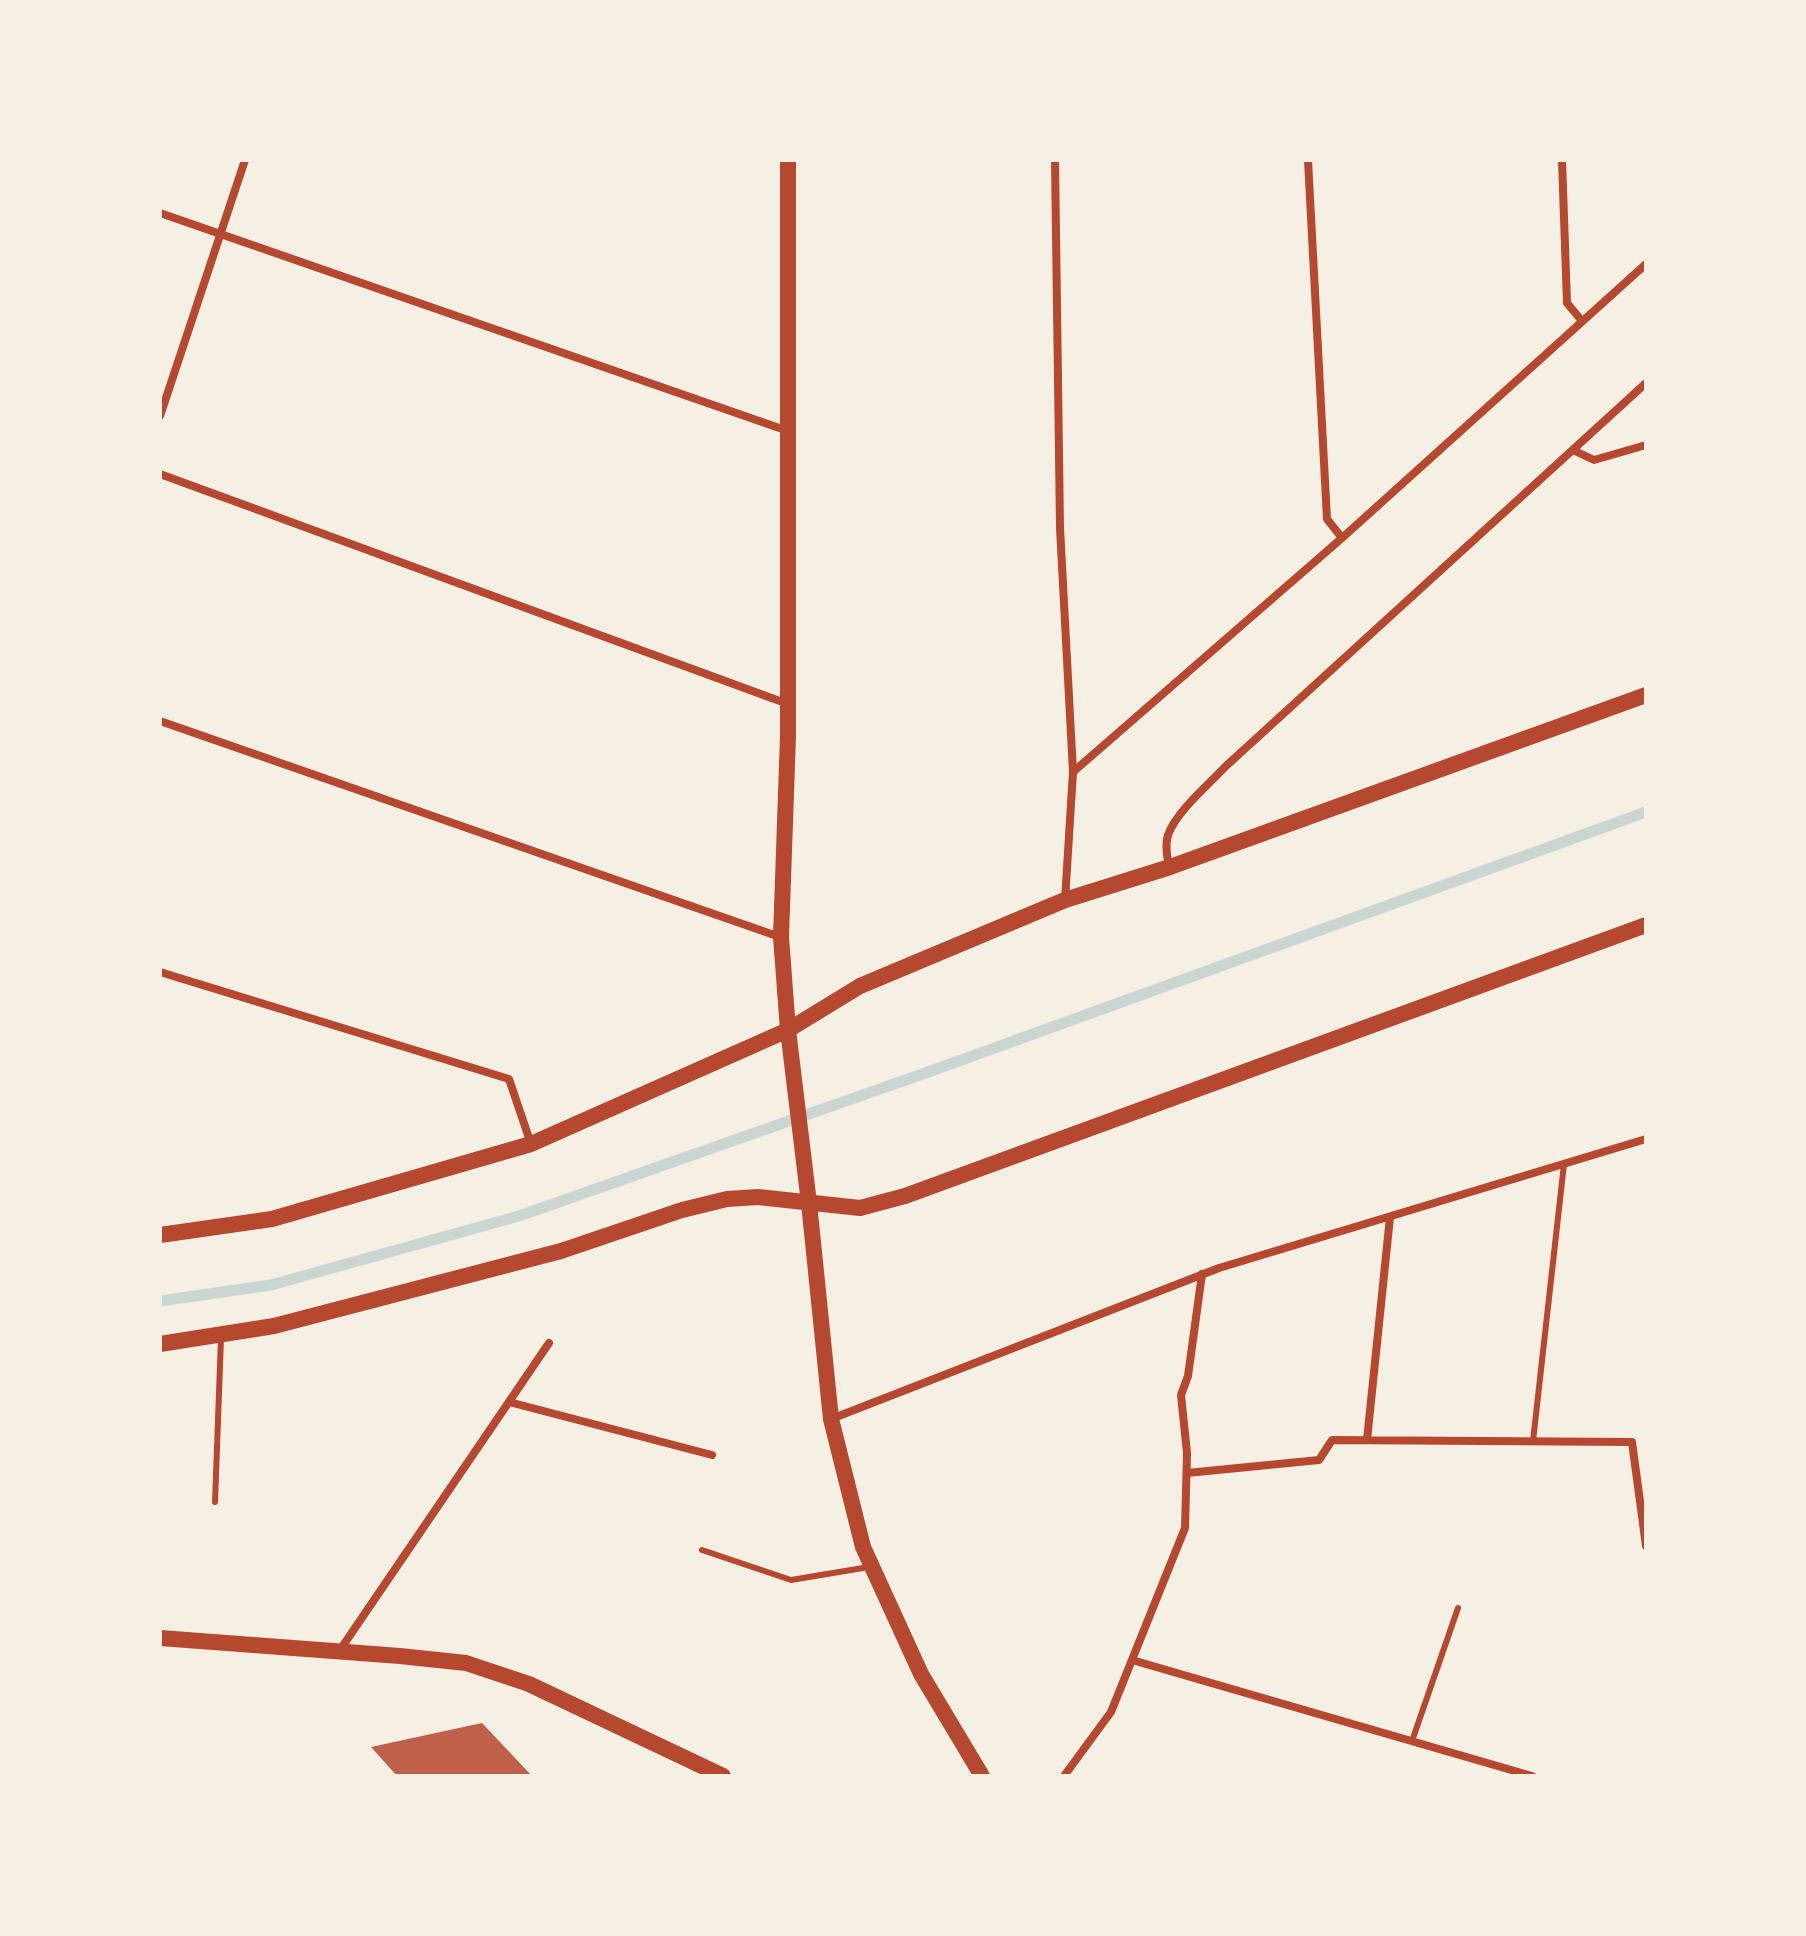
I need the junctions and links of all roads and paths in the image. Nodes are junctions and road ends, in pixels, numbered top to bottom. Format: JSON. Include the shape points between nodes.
{"nodes":[{"id":1,"x":245,"y":160,"type":"edge"},
{"id":2,"x":1055,"y":160,"type":"edge"},
{"id":3,"x":1308,"y":160,"type":"edge"},
{"id":4,"x":1562,"y":160,"type":"edge"},
{"id":5,"x":786,"y":161,"type":"edge"},
{"id":6,"x":160,"y":213,"type":"edge"},
{"id":7,"x":220,"y":235,"type":"junction"},
{"id":8,"x":1646,"y":264,"type":"edge"},
{"id":9,"x":1582,"y":321,"type":"junction"},
{"id":10,"x":1646,"y":383,"type":"edge"},
{"id":11,"x":160,"y":416,"type":"edge"},
{"id":12,"x":789,"y":431,"type":"junction"},
{"id":13,"x":1646,"y":445,"type":"edge"},
{"id":14,"x":1573,"y":450,"type":"junction"},
{"id":15,"x":160,"y":474,"type":"edge"},
{"id":16,"x":1342,"y":538,"type":"junction"},
{"id":17,"x":1646,"y":695,"type":"edge"},
{"id":18,"x":788,"y":704,"type":"junction"},
{"id":19,"x":160,"y":721,"type":"edge"},
{"id":20,"x":1073,"y":772,"type":"junction"},
{"id":21,"x":1170,"y":867,"type":"junction"},
{"id":22,"x":1065,"y":900,"type":"junction"},
{"id":23,"x":1646,"y":925,"type":"edge"},
{"id":24,"x":781,"y":937,"type":"junction"},
{"id":25,"x":160,"y":972,"type":"edge"},
{"id":26,"x":788,"y":1030,"type":"junction"},
{"id":27,"x":1646,"y":1139,"type":"edge"},
{"id":28,"x":531,"y":1144,"type":"junction"},
{"id":29,"x":1564,"y":1164,"type":"junction"},
{"id":30,"x":809,"y":1203,"type":"junction"},
{"id":31,"x":1390,"y":1217,"type":"junction"},
{"id":32,"x":160,"y":1235,"type":"edge"},
{"id":33,"x":1202,"y":1274,"type":"junction"},
{"id":34,"x":221,"y":1334,"type":"junction"},
{"id":35,"x":549,"y":1343,"type":"dead end"},
{"id":36,"x":160,"y":1344,"type":"edge"},
{"id":37,"x":509,"y":1402,"type":"junction"},
{"id":38,"x":831,"y":1419,"type":"junction"},
{"id":39,"x":1367,"y":1440,"type":"junction"},
{"id":40,"x":1533,"y":1441,"type":"junction"},
{"id":41,"x":712,"y":1455,"type":"dead end"},
{"id":42,"x":1187,"y":1473,"type":"junction"},
{"id":43,"x":215,"y":1502,"type":"dead end"},
{"id":44,"x":1646,"y":1546,"type":"edge"},
{"id":45,"x":702,"y":1550,"type":"dead end"},
{"id":46,"x":872,"y":1567,"type":"junction"},
{"id":47,"x":1458,"y":1608,"type":"dead end"},
{"id":48,"x":160,"y":1638,"type":"edge"},
{"id":49,"x":340,"y":1651,"type":"junction"},
{"id":50,"x":1132,"y":1660,"type":"junction"},
{"id":51,"x":1412,"y":1741,"type":"junction"},
{"id":52,"x":723,"y":1776,"type":"edge"},
{"id":53,"x":982,"y":1776,"type":"edge"},
{"id":54,"x":1064,"y":1776,"type":"edge"},
{"id":55,"x":1532,"y":1776,"type":"edge"}],
"edges":[{"from":1,"to":7,"type":"street"},
{"from":2,"to":20,"type":"street","via":[[1060,528]]},
{"from":3,"to":16,"type":"street","via":[[1327,519]]},
{"from":4,"to":9,"type":"street","via":[[1567,303]]},
{"from":5,"to":12,"type":"main road"},
{"from":6,"to":7,"type":"street"},
{"from":7,"to":11,"type":"street"},
{"from":7,"to":12,"type":"street"},
{"from":8,"to":9,"type":"street"},
{"from":9,"to":16,"type":"street"},
{"from":10,"to":14,"type":"street"},
{"from":12,"to":18,"type":"main road"},
{"from":13,"to":14,"type":"street","via":[[1594,460]]},
{"from":14,"to":21,"type":"street","via":[[1226,766],[1168,834]]},
{"from":15,"to":18,"type":"street"},
{"from":16,"to":20,"type":"street"},
{"from":17,"to":21,"type":"main road"},
{"from":18,"to":24,"type":"main road"},
{"from":19,"to":24,"type":"street"},
{"from":20,"to":22,"type":"street"},
{"from":21,"to":22,"type":"main road"},
{"from":22,"to":26,"type":"main road","via":[[860,986]]},
{"from":23,"to":30,"type":"main road","via":[[905,1196],[860,1208]]},
{"from":24,"to":26,"type":"main road"},
{"from":25,"to":28,"type":"street","via":[[509,1079]]},
{"from":26,"to":28,"type":"main road"},
{"from":26,"to":30,"type":"main road"},
{"from":27,"to":29,"type":"street"},
{"from":28,"to":32,"type":"main road","via":[[272,1219]]},
{"from":29,"to":31,"type":"street"},
{"from":29,"to":40,"type":"lane"},
{"from":30,"to":34,"type":"main road","via":[[727,1199],[561,1251],[274,1326]]},
{"from":30,"to":38,"type":"main road"},
{"from":31,"to":33,"type":"street"},
{"from":31,"to":39,"type":"street"},
{"from":33,"to":38,"type":"street"},
{"from":33,"to":42,"type":"street","via":[[1181,1395]]},
{"from":34,"to":36,"type":"main road"},
{"from":34,"to":43,"type":"lane"},
{"from":35,"to":37,"type":"street"},
{"from":37,"to":41,"type":"street"},
{"from":37,"to":49,"type":"street"},
{"from":38,"to":46,"type":"main road"},
{"from":39,"to":40,"type":"street"},
{"from":39,"to":42,"type":"street","via":[[1332,1440],[1319,1460]]},
{"from":40,"to":44,"type":"street","via":[[1632,1442]]},
{"from":42,"to":50,"type":"street","via":[[1185,1528]]},
{"from":45,"to":46,"type":"lane","via":[[791,1580]]},
{"from":46,"to":53,"type":"main road","via":[[921,1674]]},
{"from":47,"to":51,"type":"lane"},
{"from":48,"to":49,"type":"main road"},
{"from":49,"to":52,"type":"main road","via":[[466,1663],[529,1684]]},
{"from":50,"to":51,"type":"street"},
{"from":50,"to":54,"type":"street","via":[[1111,1712]]},
{"from":51,"to":55,"type":"street"}]}
